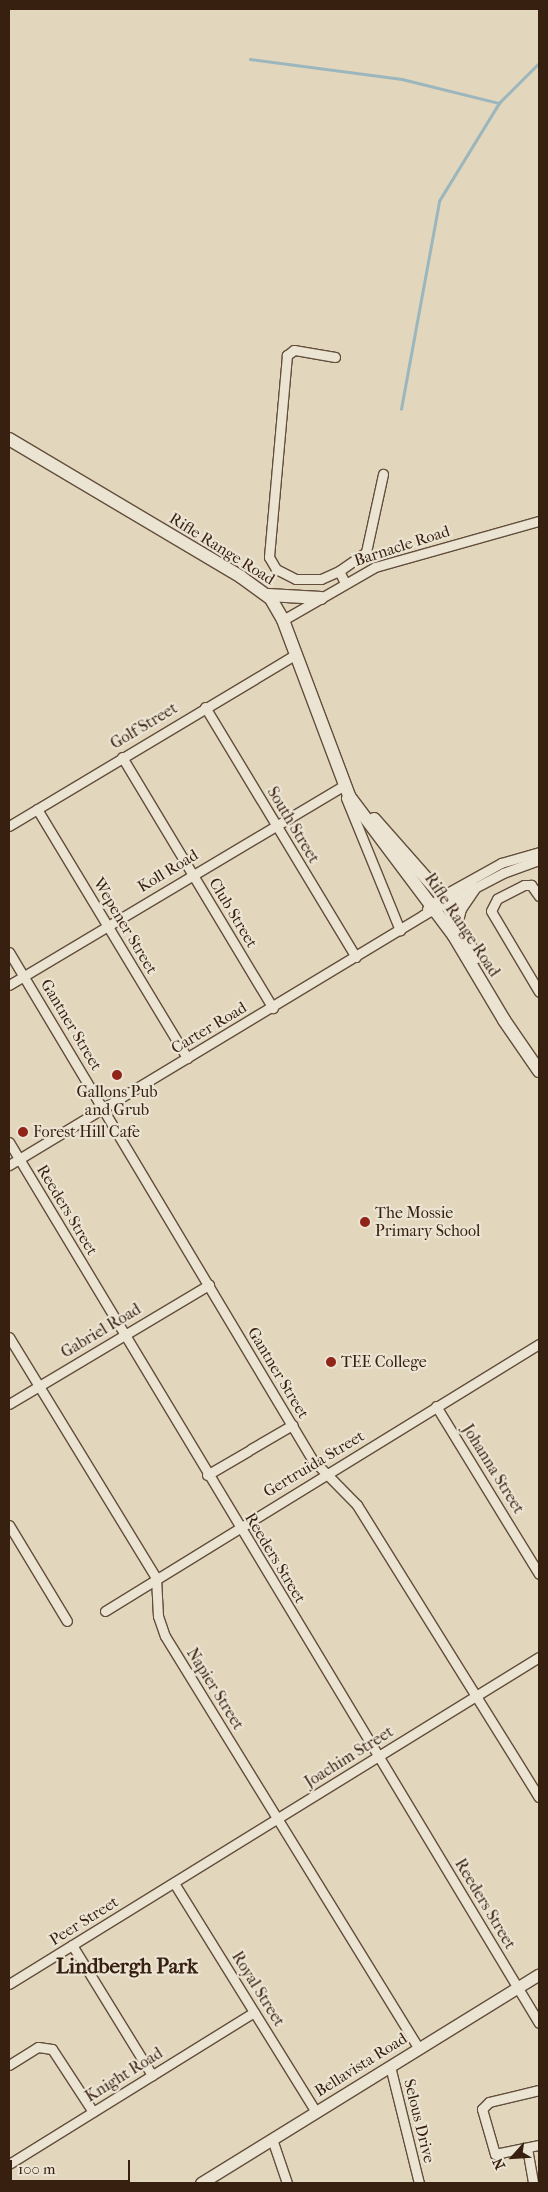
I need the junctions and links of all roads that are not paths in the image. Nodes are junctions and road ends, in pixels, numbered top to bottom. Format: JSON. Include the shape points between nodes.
{"nodes":[{"id":1,"x":335,"y":357,"type":"dead end"},
{"id":2,"x":9,"y":439,"type":"edge"},
{"id":3,"x":382,"y":474,"type":"dead end"},
{"id":4,"x":539,"y":521,"type":"edge"},
{"id":5,"x":339,"y":571,"type":"junction"},
{"id":6,"x":345,"y":582,"type":"junction"},
{"id":7,"x":268,"y":595,"type":"junction"},
{"id":8,"x":321,"y":598,"type":"junction"},
{"id":9,"x":283,"y":620,"type":"junction"},
{"id":10,"x":296,"y":654,"type":"junction"},
{"id":11,"x":205,"y":707,"type":"junction"},
{"id":12,"x":122,"y":757,"type":"junction"},
{"id":13,"x":343,"y":786,"type":"junction"},
{"id":14,"x":37,"y":809,"type":"junction"},
{"id":15,"x":275,"y":824,"type":"junction"},
{"id":16,"x":9,"y":826,"type":"edge"},
{"id":17,"x":539,"y":852,"type":"edge"},
{"id":18,"x":539,"y":860,"type":"edge"},
{"id":19,"x":192,"y":875,"type":"junction"},
{"id":20,"x":474,"y":888,"type":"junction"},
{"id":21,"x":539,"y":896,"type":"edge"},
{"id":22,"x":439,"y":903,"type":"junction"},
{"id":23,"x":457,"y":921,"type":"junction"},
{"id":24,"x":108,"y":926,"type":"junction"},
{"id":25,"x":400,"y":930,"type":"junction"},
{"id":26,"x":9,"y":952,"type":"edge"},
{"id":27,"x":356,"y":958,"type":"junction"},
{"id":28,"x":23,"y":976,"type":"junction"},
{"id":29,"x":9,"y":985,"type":"edge"},
{"id":30,"x":539,"y":992,"type":"edge"},
{"id":31,"x":273,"y":1008,"type":"junction"},
{"id":32,"x":187,"y":1058,"type":"junction"},
{"id":33,"x":539,"y":1063,"type":"edge"},
{"id":34,"x":539,"y":1071,"type":"edge"},
{"id":35,"x":103,"y":1108,"type":"junction"},
{"id":36,"x":9,"y":1142,"type":"edge"},
{"id":37,"x":19,"y":1159,"type":"junction"},
{"id":38,"x":9,"y":1165,"type":"edge"},
{"id":39,"x":209,"y":1285,"type":"junction"},
{"id":40,"x":9,"y":1336,"type":"edge"},
{"id":41,"x":124,"y":1336,"type":"junction"},
{"id":42,"x":538,"y":1347,"type":"edge"},
{"id":43,"x":38,"y":1386,"type":"junction"},
{"id":44,"x":9,"y":1404,"type":"edge"},
{"id":45,"x":436,"y":1406,"type":"junction"},
{"id":46,"x":292,"y":1425,"type":"junction"},
{"id":47,"x":207,"y":1475,"type":"junction"},
{"id":48,"x":326,"y":1475,"type":"junction"},
{"id":49,"x":9,"y":1524,"type":"edge"},
{"id":50,"x":239,"y":1527,"type":"junction"},
{"id":51,"x":539,"y":1574,"type":"edge"},
{"id":52,"x":156,"y":1578,"type":"junction"},
{"id":53,"x":105,"y":1611,"type":"dead end"},
{"id":54,"x":67,"y":1621,"type":"dead end"},
{"id":55,"x":539,"y":1657,"type":"edge"},
{"id":56,"x":477,"y":1695,"type":"junction"},
{"id":57,"x":378,"y":1757,"type":"junction"},
{"id":58,"x":539,"y":1797,"type":"edge"},
{"id":59,"x":277,"y":1818,"type":"junction"},
{"id":60,"x":174,"y":1883,"type":"junction"},
{"id":61,"x":72,"y":1945,"type":"junction"},
{"id":62,"x":539,"y":1974,"type":"edge"},
{"id":63,"x":9,"y":1984,"type":"edge"},
{"id":64,"x":518,"y":1987,"type":"junction"},
{"id":65,"x":254,"y":2012,"type":"junction"},
{"id":66,"x":539,"y":2023,"type":"edge"},
{"id":67,"x":418,"y":2048,"type":"junction"},
{"id":68,"x":9,"y":2065,"type":"edge"},
{"id":69,"x":390,"y":2066,"type":"junction"},
{"id":70,"x":152,"y":2075,"type":"junction"},
{"id":71,"x":539,"y":2090,"type":"edge"},
{"id":72,"x":93,"y":2112,"type":"junction"},
{"id":73,"x":316,"y":2112,"type":"junction"},
{"id":74,"x":272,"y":2139,"type":"junction"},
{"id":75,"x":539,"y":2145,"type":"edge"},
{"id":76,"x":527,"y":2148,"type":"junction"},
{"id":77,"x":9,"y":2164,"type":"edge"},
{"id":78,"x":201,"y":2183,"type":"edge"},
{"id":79,"x":287,"y":2183,"type":"edge"},
{"id":80,"x":419,"y":2183,"type":"edge"},
{"id":81,"x":533,"y":2183,"type":"edge"}],
"edges":[{"from":1,"to":5,"type":"street","via":[[294,350],[287,355],[269,557],[276,569],[296,579],[321,579]]},
{"from":2,"to":7,"type":"main road","name":"Rifle Range Road"},
{"from":3,"to":5,"type":"street","via":[[366,552]]},
{"from":4,"to":6,"type":"street","name":"Barnacle Road","via":[[375,567]]},
{"from":5,"to":6,"type":"street"},
{"from":6,"to":8,"type":"street","name":"Barnacle Road"},
{"from":7,"to":8,"type":"main road"},
{"from":7,"to":9,"type":"main road","name":"Rifle Range Road"},
{"from":8,"to":9,"type":"street","name":"Barnacle Road"},
{"from":9,"to":10,"type":"main road","name":"Rifle Range Road"},
{"from":10,"to":11,"type":"street","name":"Golf Street"},
{"from":10,"to":13,"type":"main road","name":"Rifle Range Road"},
{"from":11,"to":12,"type":"street","name":"Golf Street"},
{"from":11,"to":15,"type":"street","name":"South Street"},
{"from":12,"to":14,"type":"street","name":"Golf Street"},
{"from":12,"to":19,"type":"street","name":"Club Street"},
{"from":13,"to":15,"type":"street","name":"Koll Road"},
{"from":13,"to":22,"type":"main road","name":"Rifle Range Road"},
{"from":13,"to":25,"type":"street","name":"Rifle Range Road"},
{"from":14,"to":16,"type":"street","name":"Golf Street"},
{"from":14,"to":24,"type":"street","name":"Wepener Street"},
{"from":15,"to":19,"type":"street","name":"Koll Road"},
{"from":15,"to":27,"type":"street","name":"South Street"},
{"from":17,"to":22,"type":"street","via":[[500,863]]},
{"from":18,"to":20,"type":"street","via":[[514,868]]},
{"from":19,"to":24,"type":"street","name":"Koll Road"},
{"from":19,"to":31,"type":"street","name":"Club Street"},
{"from":20,"to":22,"type":"street"},
{"from":20,"to":23,"type":"main road","via":[[460,909]]},
{"from":21,"to":30,"type":"street","via":[[531,884],[524,885],[497,899],[491,911]]},
{"from":22,"to":23,"type":"main road","name":"Rifle Range Road"},
{"from":22,"to":25,"type":"street","name":"Carter Road"},
{"from":22,"to":34,"type":"main road","name":"Rifle Range Road"},
{"from":23,"to":33,"type":"main road","name":"Rifle Range Road","via":[[519,1034]]},
{"from":24,"to":28,"type":"street","name":"Koll Road"},
{"from":24,"to":32,"type":"street","name":"Wepener Street"},
{"from":25,"to":27,"type":"street","name":"Carter Road"},
{"from":26,"to":28,"type":"street","name":"Gantner Street"},
{"from":27,"to":31,"type":"street","name":"Carter Road"},
{"from":28,"to":29,"type":"street","name":"Koll Road"},
{"from":28,"to":35,"type":"street","name":"Gantner Street"},
{"from":31,"to":32,"type":"street","name":"Carter Road"},
{"from":32,"to":35,"type":"street","name":"Carter Road"},
{"from":35,"to":37,"type":"street","name":"Carter Road"},
{"from":35,"to":39,"type":"street","name":"Gantner Street"},
{"from":36,"to":37,"type":"street","name":"Reeders Street"},
{"from":37,"to":38,"type":"street","name":"Carter Road"},
{"from":37,"to":41,"type":"street","name":"Reeders Street"},
{"from":39,"to":41,"type":"street","name":"Gabriel Road"},
{"from":39,"to":46,"type":"street","name":"Gantner Street"},
{"from":40,"to":43,"type":"street","name":"Napier Street"},
{"from":41,"to":43,"type":"street","name":"Gabriel Road"},
{"from":41,"to":47,"type":"street","name":"Reeders Street"},
{"from":42,"to":45,"type":"street","name":"Gertruida Street"},
{"from":43,"to":44,"type":"street","name":"Gabriel Road"},
{"from":43,"to":52,"type":"street","name":"Napier Street"},
{"from":45,"to":48,"type":"street","name":"Gertruida Street"},
{"from":45,"to":51,"type":"street","name":"Johanna Street"},
{"from":46,"to":47,"type":"street"},
{"from":46,"to":48,"type":"street","name":"Gantner Street"},
{"from":47,"to":50,"type":"street","name":"Reeders Street"},
{"from":48,"to":50,"type":"street","name":"Gertruida Street"},
{"from":48,"to":56,"type":"street","name":"Gantner Street","via":[[358,1505]]},
{"from":49,"to":54,"type":"street"},
{"from":50,"to":52,"type":"street","name":"Gertruida Street"},
{"from":50,"to":57,"type":"street","name":"Reeders Street"},
{"from":52,"to":53,"type":"street","name":"Gertruida Street"},
{"from":52,"to":59,"type":"street","name":"Napier Street","via":[[158,1616],[165,1636]]},
{"from":55,"to":56,"type":"street","name":"Joachim Street"},
{"from":56,"to":57,"type":"street","name":"Joachim Street"},
{"from":56,"to":58,"type":"street","name":"Gantner Street"},
{"from":57,"to":59,"type":"street","name":"Joachim Street"},
{"from":57,"to":64,"type":"street","name":"Reeders Street"},
{"from":59,"to":60,"type":"street","name":"Joachim Street"},
{"from":59,"to":67,"type":"street","name":"Napier Street"},
{"from":60,"to":61,"type":"street","name":"Peer Street"},
{"from":60,"to":65,"type":"street","name":"Royal Street"},
{"from":61,"to":63,"type":"street","name":"Peer Street"},
{"from":61,"to":70,"type":"street"},
{"from":62,"to":64,"type":"street","name":"Bellavista Road"},
{"from":64,"to":66,"type":"street","name":"Reeders Street"},
{"from":64,"to":67,"type":"street","name":"Bellavista Road"},
{"from":65,"to":70,"type":"street","name":"Knight Road"},
{"from":65,"to":73,"type":"street","name":"Royal Street"},
{"from":67,"to":69,"type":"street","name":"Bellavista Road"},
{"from":68,"to":72,"type":"street","via":[[38,2047],[52,2048]]},
{"from":69,"to":73,"type":"street","name":"Bellavista Road"},
{"from":69,"to":80,"type":"street","name":"Selous Drive"},
{"from":70,"to":72,"type":"street","name":"Knight Road"},
{"from":71,"to":76,"type":"street","via":[[489,2102],[482,2109],[495,2154]]},
{"from":72,"to":77,"type":"street","name":"Knight Road"},
{"from":73,"to":74,"type":"street","name":"Bellavista Road"},
{"from":74,"to":78,"type":"street","name":"Bellavista Road"},
{"from":74,"to":79,"type":"street"},
{"from":75,"to":76,"type":"street"},
{"from":76,"to":81,"type":"street"}]}
